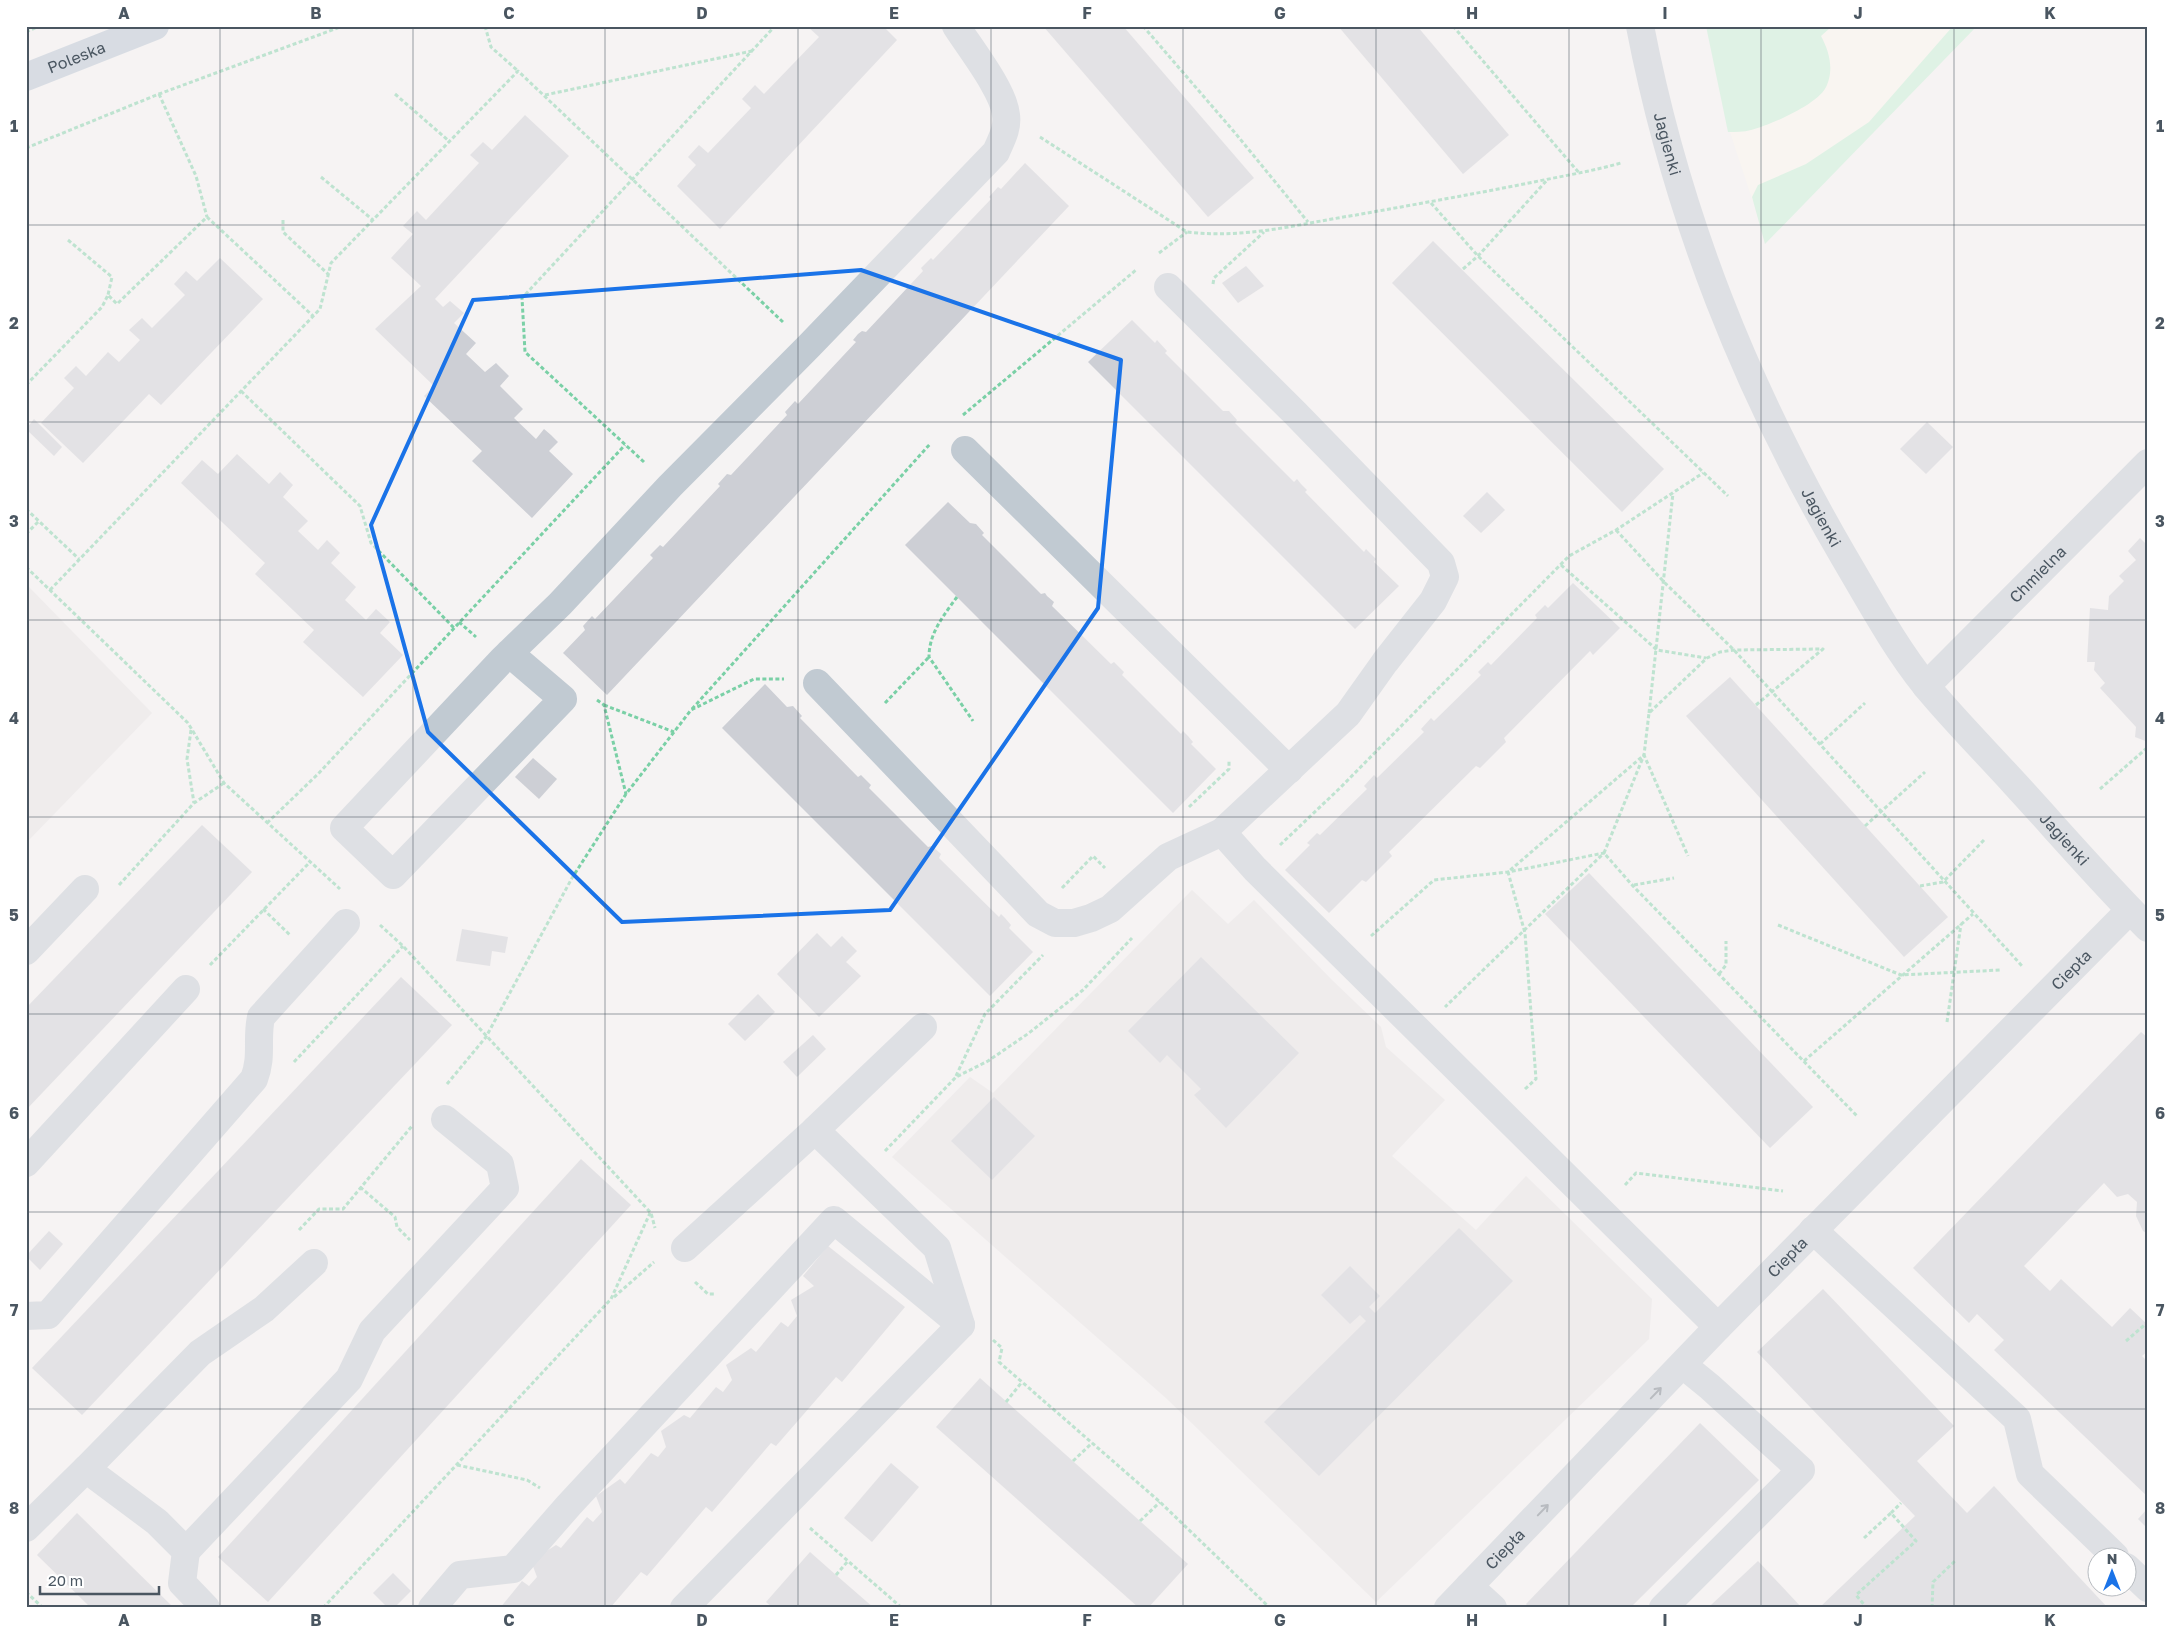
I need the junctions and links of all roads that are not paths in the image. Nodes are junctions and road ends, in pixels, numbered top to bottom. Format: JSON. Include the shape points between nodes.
{"nodes":[{"id":1,"x":155,"y":26,"type":"edge"},
{"id":2,"x":956,"y":26,"type":"edge"},
{"id":3,"x":1640,"y":26,"type":"edge"},
{"id":4,"x":26,"y":77,"type":"edge"},
{"id":5,"x":1168,"y":287,"type":"dead end"},
{"id":6,"x":965,"y":450,"type":"dead end"},
{"id":7,"x":2148,"y":463,"type":"edge"},
{"id":8,"x":509,"y":654,"type":"junction"},
{"id":9,"x":816,"y":683,"type":"road end"},
{"id":10,"x":1926,"y":686,"type":"junction"},
{"id":11,"x":1289,"y":770,"type":"junction"},
{"id":12,"x":1222,"y":832,"type":"junction"},
{"id":13,"x":85,"y":889,"type":"road end"},
{"id":14,"x":2139,"y":919,"type":"edge"},
{"id":15,"x":346,"y":923,"type":"dead end"},
{"id":16,"x":26,"y":951,"type":"edge"},
{"id":17,"x":186,"y":989,"type":"road end"},
{"id":18,"x":923,"y":1028,"type":"dead end"},
{"id":19,"x":445,"y":1119,"type":"dead end"},
{"id":20,"x":814,"y":1130,"type":"junction"},
{"id":21,"x":26,"y":1163,"type":"edge"},
{"id":22,"x":1813,"y":1230,"type":"junction"},
{"id":23,"x":685,"y":1248,"type":"dead end"},
{"id":24,"x":314,"y":1263,"type":"dead end"},
{"id":25,"x":26,"y":1316,"type":"edge"},
{"id":26,"x":961,"y":1325,"type":"junction"},
{"id":27,"x":1718,"y":1327,"type":"junction"},
{"id":28,"x":1683,"y":1365,"type":"junction"},
{"id":29,"x":86,"y":1468,"type":"junction"},
{"id":30,"x":26,"y":1528,"type":"edge"},
{"id":31,"x":2105,"y":1546,"type":"edge"},
{"id":32,"x":186,"y":1551,"type":"junction"},
{"id":33,"x":2136,"y":1577,"type":"edge"},
{"id":34,"x":1469,"y":1586,"type":"junction"},
{"id":35,"x":2148,"y":1588,"type":"edge"},
{"id":36,"x":206,"y":1608,"type":"edge"},
{"id":37,"x":432,"y":1608,"type":"edge"},
{"id":38,"x":684,"y":1608,"type":"edge"},
{"id":39,"x":1448,"y":1608,"type":"edge"},
{"id":40,"x":1493,"y":1608,"type":"edge"},
{"id":41,"x":1663,"y":1608,"type":"edge"}],
"edges":[{"from":1,"to":4,"type":"main road","name":"Poleska"},
{"from":2,"to":8,"type":"street","via":[[1002,98],[1005,132],[996,152]]},
{"from":3,"to":10,"type":"street","name":"Jagienki","via":[[1650,80],[1680,193],[1715,295],[1758,394],[1821,518],[1884,626]]},
{"from":5,"to":11,"type":"street","via":[[1436,555],[1445,577],[1433,601],[1348,714]]},
{"from":6,"to":11,"type":"street"},
{"from":7,"to":10,"type":"street","name":"Chmielna"},
{"from":8,"to":8,"type":"street","via":[[344,828],[393,875],[563,699]]},
{"from":9,"to":12,"type":"street","via":[[1038,914],[1055,923],[1074,923],[1110,909],[1168,857]]},
{"from":10,"to":14,"type":"street","name":"Jagienki"},
{"from":11,"to":12,"type":"street"},
{"from":12,"to":27,"type":"street","via":[[1255,869]]},
{"from":13,"to":16,"type":"street"},
{"from":14,"to":22,"type":"street","name":"Ciepła"},
{"from":15,"to":25,"type":"street","via":[[262,1017],[258,1034],[260,1063],[254,1079],[48,1315]]},
{"from":17,"to":21,"type":"street"},
{"from":18,"to":20,"type":"street"},
{"from":19,"to":32,"type":"street","via":[[500,1164],[506,1188],[372,1331],[349,1379]]},
{"from":20,"to":23,"type":"street"},
{"from":20,"to":26,"type":"street","via":[[937,1248]]},
{"from":22,"to":27,"type":"street","name":"Ciepła"},
{"from":22,"to":31,"type":"street","via":[[2017,1419],[2030,1474]]},
{"from":24,"to":29,"type":"street","via":[[264,1309],[200,1353]]},
{"from":26,"to":37,"type":"street","via":[[834,1220],[568,1505],[513,1569],[460,1575]]},
{"from":26,"to":38,"type":"street"},
{"from":27,"to":28,"type":"street","name":"Ciepła"},
{"from":34,"to":28,"type":"street","name":"Ciepła","one_way":true},
{"from":28,"to":41,"type":"street","via":[[1801,1470]]},
{"from":29,"to":30,"type":"street"},
{"from":29,"to":32,"type":"street","via":[[157,1522]]},
{"from":32,"to":36,"type":"street","via":[[182,1583]]},
{"from":33,"to":35,"type":"street"},
{"from":34,"to":39,"type":"street","name":"Ciepła"},
{"from":34,"to":40,"type":"street"}]}
